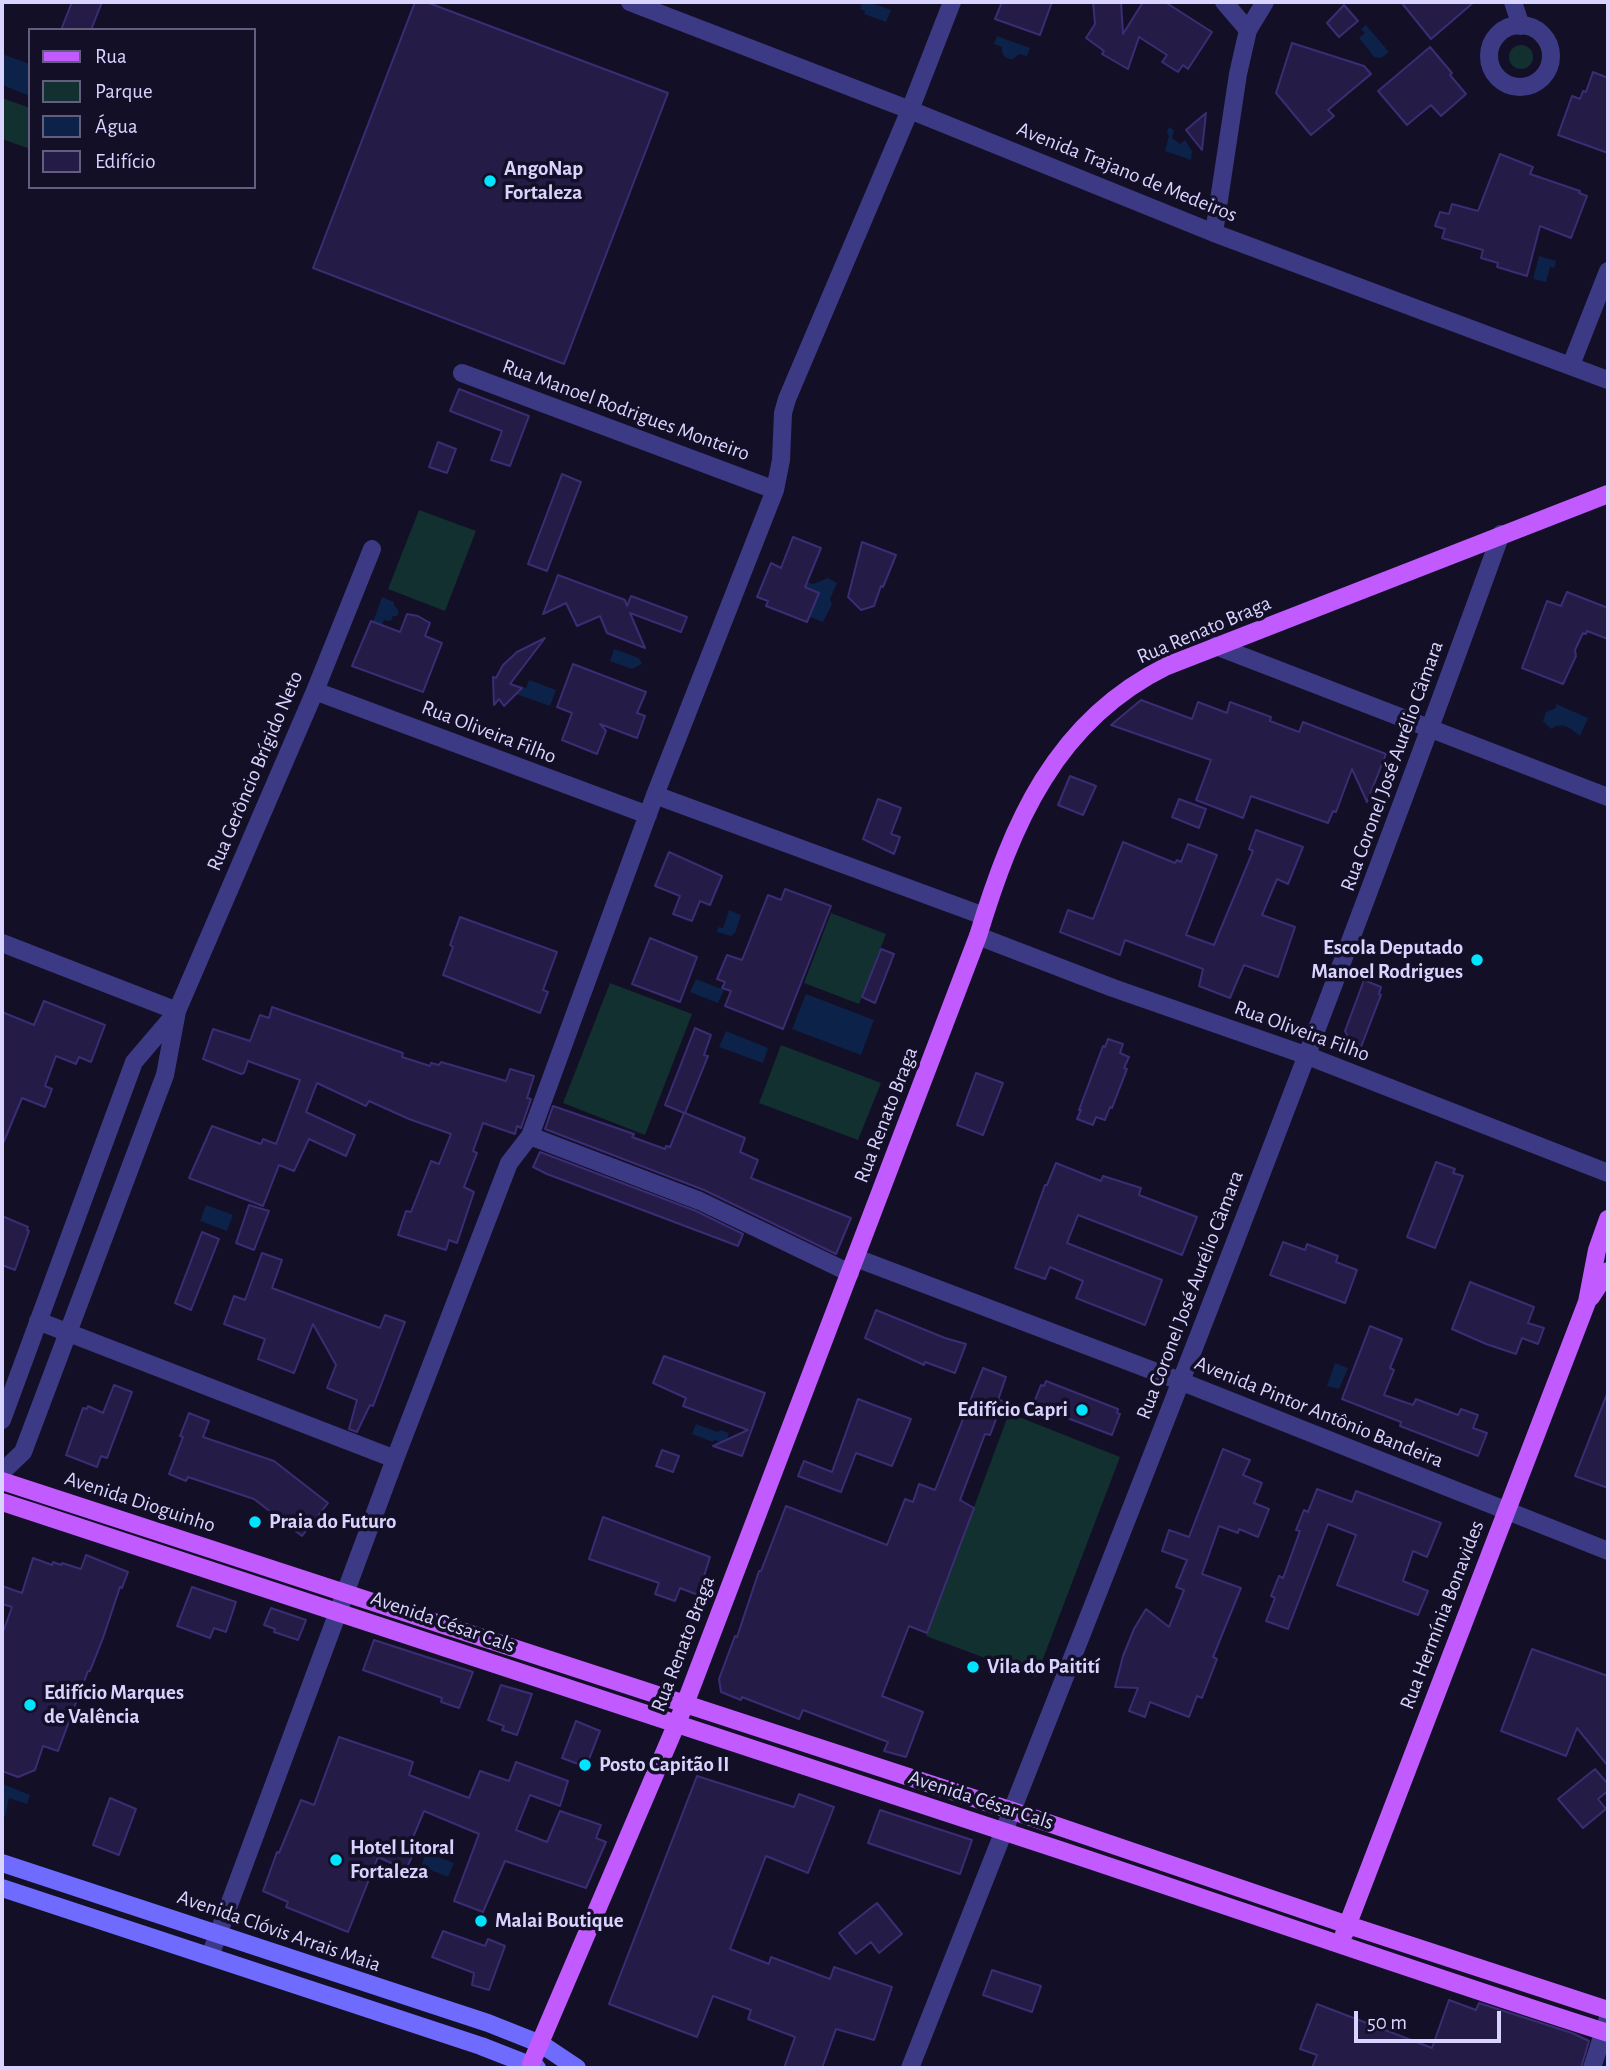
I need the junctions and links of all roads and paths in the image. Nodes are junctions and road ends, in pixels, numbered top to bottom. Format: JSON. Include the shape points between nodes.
{"nodes":[{"id":1,"x":630,"y":2,"type":"edge"},
{"id":2,"x":952,"y":2,"type":"edge"},
{"id":3,"x":1224,"y":2,"type":"edge"},
{"id":4,"x":1265,"y":2,"type":"edge"},
{"id":5,"x":1513,"y":2,"type":"edge"},
{"id":6,"x":1521,"y":26,"type":"dead end"},
{"id":7,"x":1248,"y":30,"type":"junction"},
{"id":8,"x":910,"y":110,"type":"junction"},
{"id":9,"x":1214,"y":233,"type":"junction"},
{"id":10,"x":1608,"y":271,"type":"edge"},
{"id":11,"x":1570,"y":365,"type":"junction"},
{"id":12,"x":462,"y":373,"type":"dead end"},
{"id":13,"x":1608,"y":380,"type":"edge"},
{"id":14,"x":775,"y":490,"type":"junction"},
{"id":15,"x":1608,"y":494,"type":"edge"},
{"id":16,"x":1501,"y":534,"type":"junction"},
{"id":17,"x":372,"y":549,"type":"dead end"},
{"id":18,"x":1216,"y":646,"type":"junction"},
{"id":19,"x":315,"y":691,"type":"junction"},
{"id":20,"x":1430,"y":729,"type":"junction"},
{"id":21,"x":655,"y":794,"type":"junction"},
{"id":22,"x":1608,"y":797,"type":"edge"},
{"id":23,"x":648,"y":816,"type":"junction"},
{"id":24,"x":984,"y":916,"type":"junction"},
{"id":25,"x":978,"y":936,"type":"junction"},
{"id":26,"x":2,"y":943,"type":"edge"},
{"id":27,"x":177,"y":1011,"type":"junction"},
{"id":28,"x":1308,"y":1056,"type":"junction"},
{"id":29,"x":530,"y":1136,"type":"junction"},
{"id":30,"x":1608,"y":1173,"type":"edge"},
{"id":31,"x":1608,"y":1219,"type":"edge"},
{"id":32,"x":853,"y":1265,"type":"junction"},
{"id":33,"x":1608,"y":1271,"type":"edge"},
{"id":34,"x":1587,"y":1302,"type":"junction"},
{"id":35,"x":38,"y":1321,"type":"junction"},
{"id":36,"x":68,"y":1333,"type":"junction"},
{"id":37,"x":1180,"y":1381,"type":"junction"},
{"id":38,"x":2,"y":1420,"type":"edge"},
{"id":39,"x":395,"y":1459,"type":"junction"},
{"id":40,"x":2,"y":1472,"type":"edge"},
{"id":41,"x":2,"y":1481,"type":"edge"},
{"id":42,"x":2,"y":1502,"type":"edge"},
{"id":43,"x":1506,"y":1510,"type":"junction"},
{"id":44,"x":1608,"y":1551,"type":"edge"},
{"id":45,"x":345,"y":1591,"type":"junction"},
{"id":46,"x":339,"y":1611,"type":"junction"},
{"id":47,"x":685,"y":1704,"type":"junction"},
{"id":48,"x":678,"y":1723,"type":"junction"},
{"id":49,"x":1013,"y":1811,"type":"junction"},
{"id":50,"x":1004,"y":1832,"type":"junction"},
{"id":51,"x":2,"y":1863,"type":"edge"},
{"id":52,"x":2,"y":1888,"type":"edge"},
{"id":53,"x":1348,"y":1925,"type":"junction"},
{"id":54,"x":219,"y":1934,"type":"junction"},
{"id":55,"x":1340,"y":1944,"type":"junction"},
{"id":56,"x":210,"y":1956,"type":"junction"},
{"id":57,"x":1608,"y":2010,"type":"edge"},
{"id":58,"x":1606,"y":2027,"type":"edge"},
{"id":59,"x":541,"y":2044,"type":"junction"},
{"id":60,"x":534,"y":2066,"type":"edge"},
{"id":61,"x":577,"y":2068,"type":"edge"},
{"id":62,"x":910,"y":2068,"type":"edge"},
{"id":63,"x":1592,"y":2068,"type":"edge"}],
"edges":[{"from":1,"to":8,"type":"street","name":"Avenida Trajano de Medeiros"},
{"from":2,"to":8,"type":"street"},
{"from":3,"to":7,"type":"street"},
{"from":4,"to":7,"type":"street"},
{"from":5,"to":6,"type":"street"},
{"from":7,"to":9,"type":"street"},
{"from":8,"to":9,"type":"street","name":"Avenida Trajano de Medeiros"},
{"from":8,"to":14,"type":"street","via":[[787,399]]},
{"from":9,"to":11,"type":"street","name":"Avenida Trajano de Medeiros"},
{"from":10,"to":11,"type":"street"},
{"from":11,"to":13,"type":"street","name":"Avenida Trajano de Medeiros"},
{"from":12,"to":14,"type":"street","name":"Rua Manoel Rodrigues Monteiro"},
{"from":14,"to":21,"type":"street"},
{"from":15,"to":16,"type":"main road","name":"Rua Renato Braga"},
{"from":16,"to":18,"type":"main road","name":"Rua Renato Braga"},
{"from":16,"to":20,"type":"street","name":"Rua Coronel José Aurélio Câmara"},
{"from":17,"to":19,"type":"street","name":"Rua Gerôncio Brígido Neto"},
{"from":18,"to":20,"type":"street"},
{"from":18,"to":24,"type":"main road","name":"Rua Renato Braga","via":[[1150,675],[1106,706],[1077,734],[1020,818]]},
{"from":19,"to":23,"type":"street","name":"Rua Oliveira Filho"},
{"from":19,"to":27,"type":"street","name":"Rua Gerôncio Brígido Neto"},
{"from":20,"to":22,"type":"street"},
{"from":20,"to":28,"type":"street","name":"Rua Coronel José Aurélio Câmara"},
{"from":21,"to":23,"type":"street"},
{"from":21,"to":24,"type":"street"},
{"from":23,"to":29,"type":"street"},
{"from":24,"to":25,"type":"main road","name":"Rua Renato Braga"},
{"from":25,"to":28,"type":"street","name":"Rua Oliveira Filho"},
{"from":25,"to":32,"type":"main road","name":"Rua Renato Braga"},
{"from":26,"to":27,"type":"street"},
{"from":27,"to":35,"type":"street","name":"Rua Gerôncio Brígido Neto","via":[[134,1062]]},
{"from":27,"to":36,"type":"street","name":"Rua Gerôncio Brígido Neto","via":[[165,1075]]},
{"from":28,"to":30,"type":"street","name":"Rua Oliveira Filho"},
{"from":28,"to":37,"type":"street","name":"Rua Coronel José Aurélio Câmara"},
{"from":29,"to":32,"type":"street","name":"Avenida Pintor Antônio Bandeira"},
{"from":29,"to":39,"type":"street","via":[[509,1163]]},
{"from":31,"to":34,"type":"main road","name":"Rua Hermínia Bonavides"},
{"from":32,"to":37,"type":"street","name":"Avenida Pintor Antônio Bandeira"},
{"from":32,"to":47,"type":"main road","name":"Rua Renato Braga"},
{"from":33,"to":34,"type":"main road","name":"Rua Hermínia Bonavides"},
{"from":34,"to":43,"type":"main road","name":"Rua Hermínia Bonavides"},
{"from":35,"to":36,"type":"street"},
{"from":35,"to":38,"type":"street","name":"Rua Gerôncio Brígido Neto"},
{"from":36,"to":39,"type":"street"},
{"from":36,"to":40,"type":"street","name":"Rua Gerôncio Brígido Neto","via":[[23,1452]]},
{"from":37,"to":43,"type":"street","name":"Avenida Pintor Antônio Bandeira"},
{"from":37,"to":49,"type":"street","name":"Rua Coronel José Aurélio Câmara"},
{"from":39,"to":45,"type":"street"},
{"from":41,"to":45,"type":"main road","name":"Avenida Dioguinho"},
{"from":42,"to":46,"type":"main road","name":"Avenida Dioguinho"},
{"from":43,"to":44,"type":"street","name":"Avenida Pintor Antônio Bandeira"},
{"from":43,"to":53,"type":"main road","name":"Rua Hermínia Bonavides"},
{"from":45,"to":46,"type":"street"},
{"from":45,"to":47,"type":"main road","name":"Avenida César Cals"},
{"from":46,"to":48,"type":"main road","name":"Avenida César Cals"},
{"from":46,"to":54,"type":"street"},
{"from":47,"to":48,"type":"main road","name":"Rua Renato Braga"},
{"from":47,"to":49,"type":"main road","name":"Avenida César Cals"},
{"from":48,"to":50,"type":"main road","name":"Avenida César Cals"},
{"from":48,"to":59,"type":"main road","name":"Rua Renato Braga"},
{"from":49,"to":50,"type":"street","name":"Rua Coronel José Aurélio Câmara"},
{"from":49,"to":53,"type":"main road","name":"Avenida César Cals"},
{"from":50,"to":55,"type":"main road","name":"Avenida César Cals"},
{"from":50,"to":62,"type":"street","name":"Rua Coronel José Aurélio Câmara"},
{"from":51,"to":54,"type":"main road","name":"Avenida Clóvis Arrais Maia"},
{"from":52,"to":56,"type":"main road"},
{"from":53,"to":55,"type":"main road","name":"Rua Hermínia Bonavides"},
{"from":53,"to":57,"type":"main road","name":"Avenida César Cals"},
{"from":54,"to":56,"type":"street"},
{"from":54,"to":59,"type":"main road","name":"Avenida Clóvis Arrais Maia"},
{"from":55,"to":58,"type":"main road","name":"Avenida César Cals","via":[[1499,1999]]},
{"from":56,"to":60,"type":"main road"},
{"from":58,"to":63,"type":"street"},
{"from":59,"to":60,"type":"main road","name":"Rua Renato Braga"},
{"from":59,"to":61,"type":"main road","name":"Avenida Clóvis Arrais Maia"}]}
